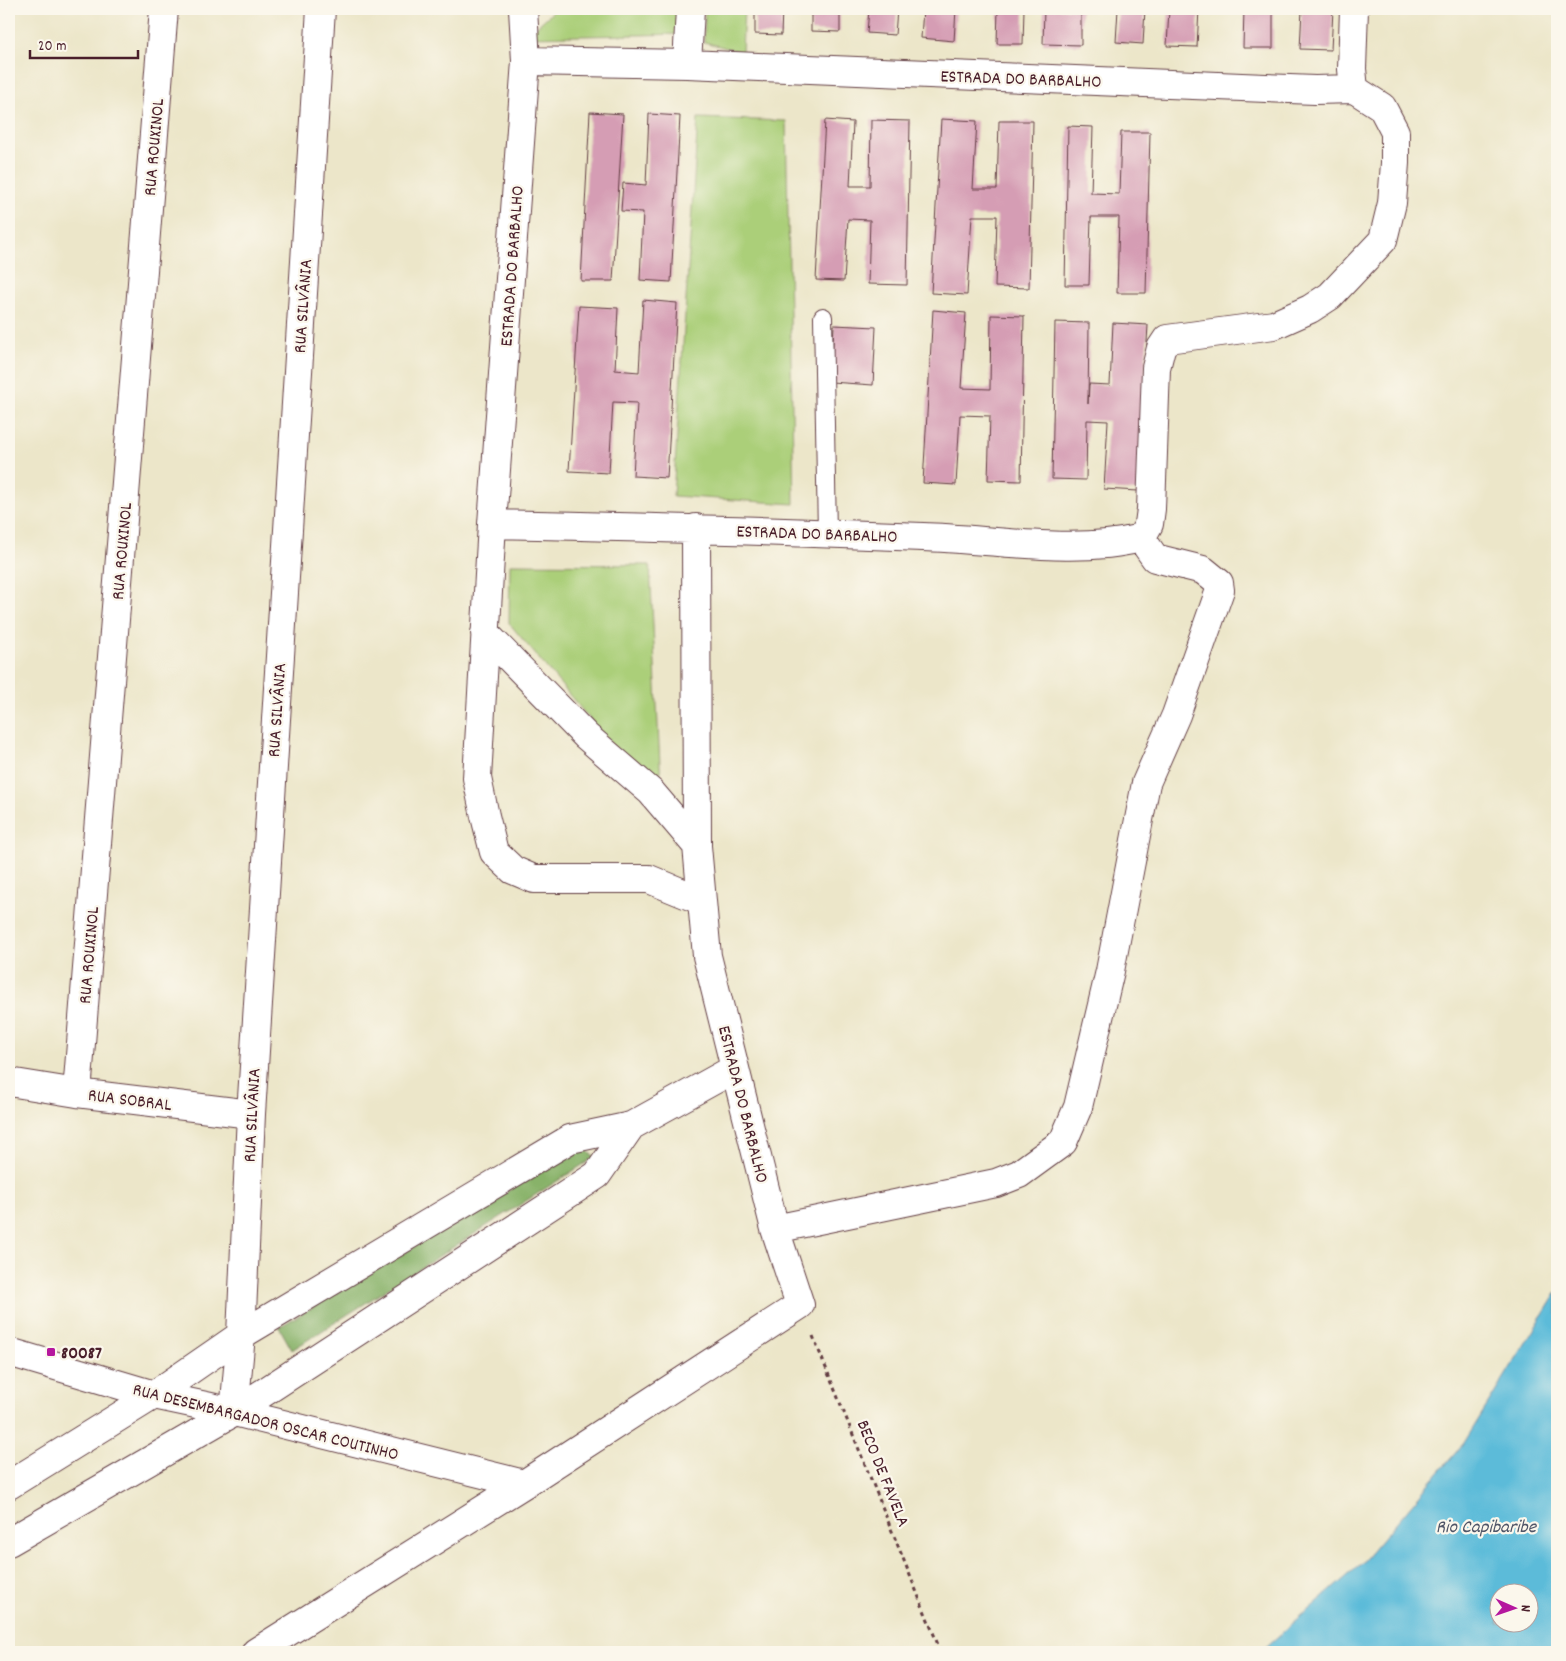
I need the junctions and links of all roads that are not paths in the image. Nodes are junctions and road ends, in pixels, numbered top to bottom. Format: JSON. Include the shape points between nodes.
{"nodes":[{"id":1,"x":164,"y":9,"type":"edge"},
{"id":2,"x":321,"y":9,"type":"edge"},
{"id":3,"x":523,"y":9,"type":"edge"},
{"id":4,"x":690,"y":9,"type":"edge"},
{"id":5,"x":1354,"y":9,"type":"edge"},
{"id":6,"x":526,"y":61,"type":"junction"},
{"id":7,"x":688,"y":64,"type":"junction"},
{"id":8,"x":1354,"y":89,"type":"junction"},
{"id":9,"x":823,"y":317,"type":"dead end"},
{"id":10,"x":492,"y":524,"type":"junction"},
{"id":11,"x":696,"y":528,"type":"junction"},
{"id":12,"x":827,"y":534,"type":"junction"},
{"id":13,"x":1141,"y":538,"type":"junction"},
{"id":14,"x":485,"y":633,"type":"junction"},
{"id":15,"x":697,"y":846,"type":"junction"},
{"id":16,"x":700,"y":900,"type":"junction"},
{"id":17,"x":734,"y":1068,"type":"junction"},
{"id":18,"x":9,"y":1082,"type":"edge"},
{"id":19,"x":77,"y":1093,"type":"junction"},
{"id":20,"x":251,"y":1114,"type":"junction"},
{"id":21,"x":631,"y":1126,"type":"junction"},
{"id":22,"x":775,"y":1229,"type":"junction"},
{"id":23,"x":241,"y":1335,"type":"junction"},
{"id":24,"x":9,"y":1352,"type":"edge"},
{"id":25,"x":154,"y":1395,"type":"junction"},
{"id":26,"x":234,"y":1412,"type":"junction"},
{"id":27,"x":524,"y":1484,"type":"junction"},
{"id":28,"x":9,"y":1485,"type":"edge"},
{"id":29,"x":9,"y":1542,"type":"edge"},
{"id":30,"x":256,"y":1652,"type":"edge"}],
"edges":[{"from":1,"to":19,"type":"street","name":"RUA ROUXINOL"},
{"from":2,"to":20,"type":"street","name":"RUA SILVÂNIA"},
{"from":3,"to":6,"type":"street","name":"ESTRADA DO BARBALHO"},
{"from":4,"to":7,"type":"street"},
{"from":5,"to":8,"type":"street"},
{"from":6,"to":7,"type":"street","name":"ESTRADA DO BARBALHO"},
{"from":6,"to":10,"type":"street","name":"ESTRADA DO BARBALHO"},
{"from":7,"to":8,"type":"street","name":"ESTRADA DO BARBALHO"},
{"from":8,"to":13,"type":"street","via":[[1382,108],[1395,132],[1392,202],[1382,240],[1330,296],[1310,309],[1274,325],[1167,340],[1161,348],[1156,368],[1151,509],[1149,524]]},
{"from":9,"to":12,"type":"lane"},
{"from":10,"to":11,"type":"street","name":"ESTRADA DO BARBALHO"},
{"from":10,"to":14,"type":"street","name":"ESTRADA DO BARBALHO"},
{"from":11,"to":12,"type":"street","name":"ESTRADA DO BARBALHO"},
{"from":11,"to":15,"type":"street","name":"ESTRADA DO BARBALHO"},
{"from":12,"to":13,"type":"street","name":"ESTRADA DO BARBALHO","via":[[1032,544],[1121,543]]},
{"from":13,"to":22,"type":"street","via":[[1155,558],[1203,570],[1219,583],[1220,590],[1176,715],[1146,783],[1110,972],[1078,1107],[1064,1142],[1019,1174],[996,1183]]},
{"from":14,"to":15,"type":"street","via":[[586,736],[651,792]]},
{"from":14,"to":16,"type":"street","name":"ESTRADA DO BARBALHO","via":[[477,778],[494,852],[513,870],[534,879],[649,879]]},
{"from":15,"to":16,"type":"street","name":"ESTRADA DO BARBALHO"},
{"from":16,"to":17,"type":"street","name":"ESTRADA DO BARBALHO","via":[[707,956]]},
{"from":17,"to":21,"type":"street"},
{"from":17,"to":22,"type":"street","name":"ESTRADA DO BARBALHO"},
{"from":18,"to":19,"type":"street","name":"RUA SOBRAL"},
{"from":19,"to":20,"type":"street","name":"RUA SOBRAL"},
{"from":20,"to":23,"type":"street","name":"RUA SILVÂNIA"},
{"from":21,"to":23,"type":"street","via":[[570,1138]]},
{"from":21,"to":26,"type":"street","via":[[597,1175]]},
{"from":22,"to":27,"type":"street","name":"ESTRADA DO BARBALHO","via":[[800,1305]]},
{"from":23,"to":25,"type":"street"},
{"from":23,"to":26,"type":"street","name":"RUA SILVÂNIA"},
{"from":24,"to":25,"type":"street","name":"RUA DESEMBARGADOR OSCAR COUTINHO"},
{"from":25,"to":26,"type":"street","name":"RUA DESEMBARGADOR OSCAR COUTINHO"},
{"from":25,"to":28,"type":"street"},
{"from":26,"to":27,"type":"street","name":"RUA DESEMBARGADOR OSCAR COUTINHO"},
{"from":26,"to":29,"type":"street"},
{"from":27,"to":30,"type":"street"}]}
